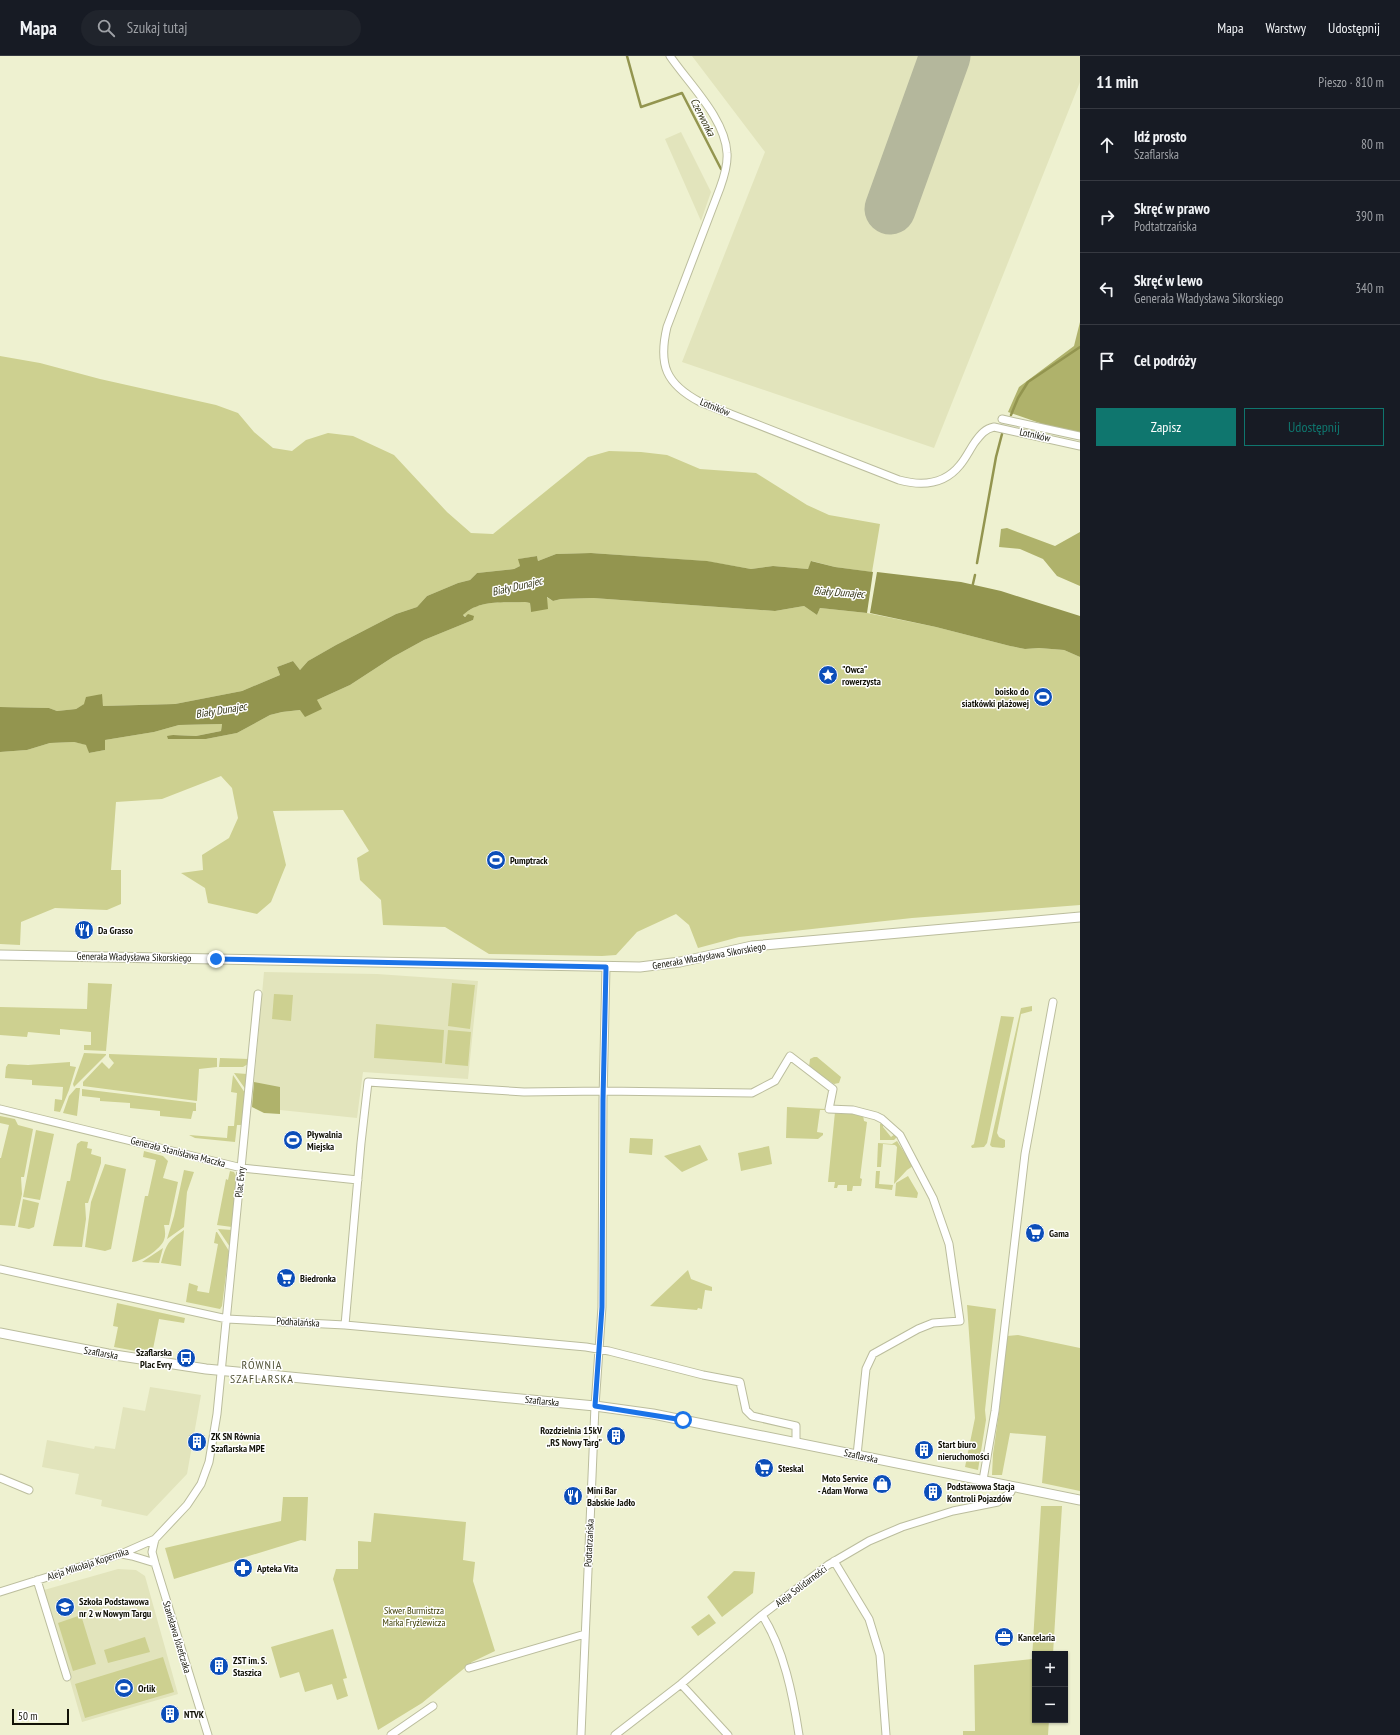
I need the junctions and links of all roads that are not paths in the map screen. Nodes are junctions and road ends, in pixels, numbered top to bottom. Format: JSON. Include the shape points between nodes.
{"nodes":[{"id":1,"x":670,"y":56,"type":"edge"},
{"id":2,"x":1002,"y":419,"type":"dead end"},
{"id":3,"x":1080,"y":436,"type":"edge"},
{"id":4,"x":1080,"y":446,"type":"edge"},
{"id":5,"x":1080,"y":917,"type":"edge"},
{"id":6,"x":0,"y":955,"type":"edge"},
{"id":7,"x":606,"y":967,"type":"junction"},
{"id":8,"x":258,"y":994,"type":"dead end"},
{"id":9,"x":1053,"y":1002,"type":"dead end"},
{"id":10,"x":603,"y":1091,"type":"junction"},
{"id":11,"x":0,"y":1109,"type":"edge"},
{"id":12,"x":242,"y":1168,"type":"junction"},
{"id":13,"x":358,"y":1180,"type":"junction"},
{"id":14,"x":0,"y":1269,"type":"edge"},
{"id":15,"x":227,"y":1319,"type":"junction"},
{"id":16,"x":345,"y":1325,"type":"junction"},
{"id":17,"x":0,"y":1333,"type":"edge"},
{"id":18,"x":600,"y":1350,"type":"junction"},
{"id":19,"x":221,"y":1370,"type":"junction"},
{"id":20,"x":595,"y":1406,"type":"junction"},
{"id":21,"x":796,"y":1442,"type":"junction"},
{"id":22,"x":857,"y":1455,"type":"junction"},
{"id":23,"x":0,"y":1478,"type":"edge"},
{"id":24,"x":983,"y":1480,"type":"junction"},
{"id":25,"x":1012,"y":1486,"type":"junction"},
{"id":26,"x":29,"y":1490,"type":"dead end"},
{"id":27,"x":1080,"y":1500,"type":"edge"},
{"id":28,"x":155,"y":1539,"type":"junction"},
{"id":29,"x":121,"y":1554,"type":"junction"},
{"id":30,"x":834,"y":1562,"type":"junction"},
{"id":31,"x":155,"y":1563,"type":"junction"},
{"id":32,"x":37,"y":1580,"type":"junction"},
{"id":33,"x":0,"y":1592,"type":"edge"},
{"id":34,"x":762,"y":1615,"type":"junction"},
{"id":35,"x":585,"y":1634,"type":"junction"},
{"id":36,"x":469,"y":1668,"type":"dead end"},
{"id":37,"x":67,"y":1677,"type":"dead end"},
{"id":38,"x":681,"y":1684,"type":"junction"},
{"id":39,"x":433,"y":1706,"type":"dead end"},
{"id":40,"x":208,"y":1735,"type":"edge"},
{"id":41,"x":391,"y":1735,"type":"edge"},
{"id":42,"x":581,"y":1735,"type":"edge"},
{"id":43,"x":615,"y":1735,"type":"edge"},
{"id":44,"x":728,"y":1735,"type":"edge"},
{"id":45,"x":799,"y":1735,"type":"edge"},
{"id":46,"x":886,"y":1735,"type":"edge"}],
"edges":[{"from":1,"to":4,"type":"street","name":"Lotników","via":[[717,120],[725,140],[727,154],[726,170],[720,188],[664,338],[665,366],[679,389],[700,402],[899,480],[917,484],[940,481],[955,472],[980,435],[994,427]]},
{"from":2,"to":3,"type":"street"},
{"from":5,"to":7,"type":"street","name":"Generała Władysława Sikorskiego","via":[[759,946],[662,965]]},
{"from":6,"to":7,"type":"street","name":"Generała Władysława Sikorskiego"},
{"from":7,"to":10,"type":"street","name":"Podtatrzańska"},
{"from":8,"to":12,"type":"street","name":"Plac Evry"},
{"from":9,"to":24,"type":"street","via":[[1025,1154],[995,1411]]},
{"from":10,"to":13,"type":"street","via":[[524,1092],[368,1082]]},
{"from":10,"to":18,"type":"street","name":"Podtatrzańska"},
{"from":10,"to":22,"type":"street","via":[[752,1092],[775,1081],[790,1056],[833,1089],[829,1109],[853,1110],[882,1118],[900,1135],[933,1198],[950,1244],[960,1321],[933,1323],[873,1354],[866,1369]]},
{"from":11,"to":12,"type":"street","name":"Generała Stanisława Maczka"},
{"from":12,"to":13,"type":"street","name":"Generała Stanisława Maczka"},
{"from":12,"to":15,"type":"street","name":"Plac Evry"},
{"from":13,"to":16,"type":"street"},
{"from":14,"to":15,"type":"street","name":"Podhalańska"},
{"from":15,"to":16,"type":"street","name":"Podhalańska"},
{"from":15,"to":19,"type":"street","name":"Plac Evry"},
{"from":16,"to":18,"type":"street","name":"Podhalańska"},
{"from":17,"to":19,"type":"street","name":"Szaflarska","via":[[108,1354]]},
{"from":18,"to":20,"type":"street","name":"Podtatrzańska"},
{"from":18,"to":21,"type":"street","name":"Podhalańska","via":[[740,1382],[746,1410],[752,1416],[796,1426]]},
{"from":19,"to":20,"type":"street","name":"Szaflarska"},
{"from":19,"to":28,"type":"street","name":"Aleja Mikołaja Kopernika","via":[[212,1447],[201,1484],[187,1505]]},
{"from":20,"to":21,"type":"street","name":"Szaflarska"},
{"from":20,"to":35,"type":"street","name":"Podtatrzańska"},
{"from":21,"to":22,"type":"street","name":"Szaflarska"},
{"from":22,"to":24,"type":"street","name":"Szaflarska"},
{"from":23,"to":26,"type":"street"},
{"from":24,"to":25,"type":"street","name":"Szaflarska"},
{"from":25,"to":27,"type":"street","name":"Szaflarska"},
{"from":25,"to":30,"type":"street","name":"Aleja Solidarności","via":[[1006,1497],[998,1502],[946,1513],[902,1527],[869,1541]]},
{"from":28,"to":29,"type":"street","name":"Aleja Mikołaja Kopernika"},
{"from":28,"to":31,"type":"street","name":"Stanisława Józefczaka","via":[[152,1552]]},
{"from":29,"to":31,"type":"street"},
{"from":29,"to":32,"type":"street","name":"Aleja Mikołaja Kopernika"},
{"from":30,"to":34,"type":"street","name":"Aleja Solidarności"},
{"from":30,"to":46,"type":"street","via":[[869,1619],[880,1655]]},
{"from":31,"to":40,"type":"street","name":"Stanisława Józefczaka"},
{"from":32,"to":33,"type":"street","name":"Aleja Mikołaja Kopernika"},
{"from":32,"to":37,"type":"street"},
{"from":34,"to":38,"type":"street","name":"Aleja Solidarności"},
{"from":34,"to":45,"type":"street","via":[[769,1626],[786,1670]]},
{"from":35,"to":36,"type":"street"},
{"from":35,"to":42,"type":"street","name":"Podtatrzańska"},
{"from":38,"to":43,"type":"street","name":"Aleja Solidarności"},
{"from":38,"to":44,"type":"street"},
{"from":39,"to":41,"type":"street"}]}
